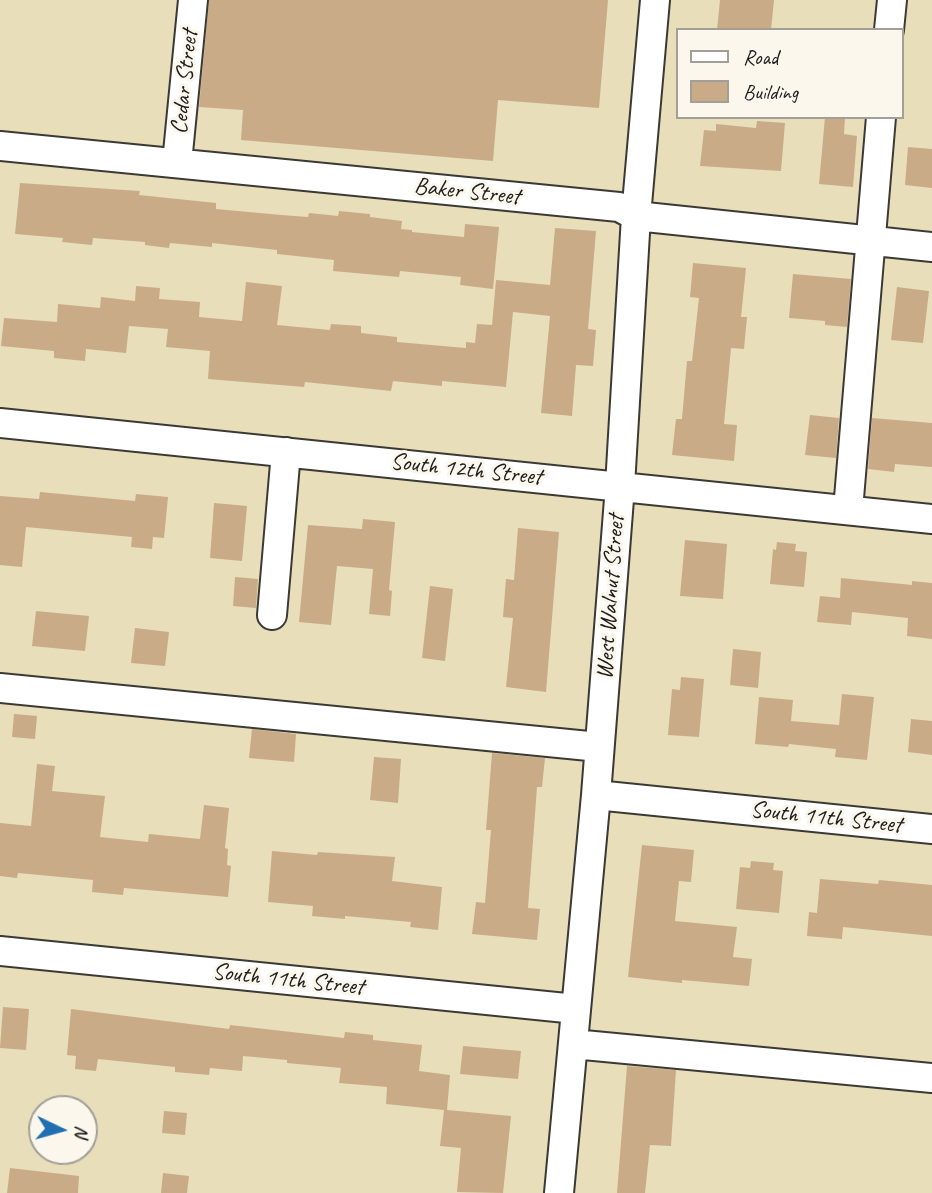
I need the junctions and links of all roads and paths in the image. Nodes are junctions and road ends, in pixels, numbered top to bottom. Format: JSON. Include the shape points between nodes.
{"nodes":[{"id":1,"x":194,"y":0,"type":"edge"},
{"id":2,"x":655,"y":0,"type":"edge"},
{"id":3,"x":892,"y":0,"type":"edge"},
{"id":4,"x":889,"y":28,"type":"edge"},
{"id":5,"x":881,"y":119,"type":"edge"},
{"id":6,"x":0,"y":146,"type":"edge"},
{"id":7,"x":177,"y":163,"type":"junction"},
{"id":8,"x":636,"y":216,"type":"junction"},
{"id":9,"x":871,"y":241,"type":"junction"},
{"id":10,"x":932,"y":247,"type":"edge"},
{"id":11,"x":0,"y":423,"type":"edge"},
{"id":12,"x":286,"y":452,"type":"junction"},
{"id":13,"x":620,"y":486,"type":"junction"},
{"id":14,"x":848,"y":510,"type":"junction"},
{"id":15,"x":932,"y":519,"type":"edge"},
{"id":16,"x":272,"y":615,"type":"dead end"},
{"id":17,"x":0,"y":688,"type":"edge"},
{"id":18,"x":599,"y":747,"type":"junction"},
{"id":19,"x":596,"y":795,"type":"junction"},
{"id":20,"x":932,"y":829,"type":"edge"},
{"id":21,"x":0,"y":951,"type":"edge"},
{"id":22,"x":576,"y":1009,"type":"junction"},
{"id":23,"x":573,"y":1044,"type":"junction"},
{"id":24,"x":932,"y":1077,"type":"edge"},
{"id":25,"x":559,"y":1193,"type":"edge"}],
"edges":[{"from":1,"to":7,"type":"street","name":"Cedar Street"},
{"from":2,"to":8,"type":"street","name":"West Walnut Street"},
{"from":3,"to":4,"type":"street"},
{"from":5,"to":9,"type":"street"},
{"from":6,"to":7,"type":"street","name":"Baker Street"},
{"from":7,"to":8,"type":"street","name":"Baker Street","via":[[619,207]]},
{"from":8,"to":9,"type":"street","name":"Baker Street"},
{"from":8,"to":13,"type":"street","name":"West Walnut Street"},
{"from":9,"to":10,"type":"street","name":"Baker Street"},
{"from":9,"to":14,"type":"street"},
{"from":11,"to":12,"type":"street","name":"South 12th Street"},
{"from":12,"to":13,"type":"street","name":"South 12th Street"},
{"from":12,"to":16,"type":"street"},
{"from":13,"to":14,"type":"street","name":"South 12th Street"},
{"from":13,"to":18,"type":"street","name":"West Walnut Street"},
{"from":14,"to":15,"type":"street","name":"South 12th Street"},
{"from":17,"to":18,"type":"street"},
{"from":18,"to":19,"type":"street","name":"West Walnut Street"},
{"from":19,"to":20,"type":"street","name":"South 11th Street"},
{"from":19,"to":22,"type":"street","name":"West Walnut Street"},
{"from":21,"to":22,"type":"street","name":"South 11th Street"},
{"from":22,"to":23,"type":"street","name":"West Walnut Street"},
{"from":23,"to":24,"type":"street"},
{"from":23,"to":25,"type":"street","name":"West Walnut Street"}]}
